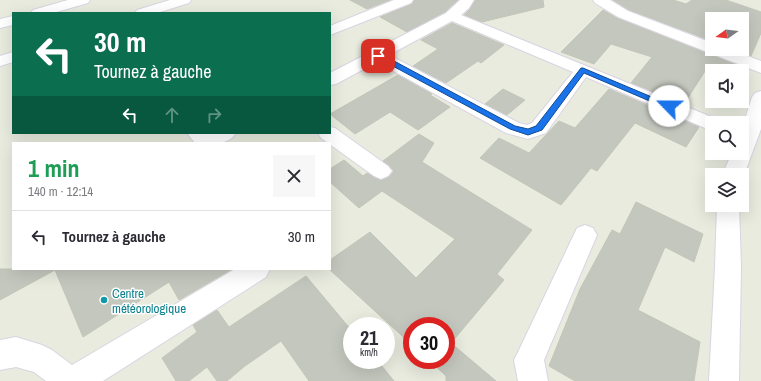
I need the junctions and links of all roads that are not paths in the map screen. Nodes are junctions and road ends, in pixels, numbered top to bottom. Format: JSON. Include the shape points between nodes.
{"nodes":[{"id":1,"x":36,"y":0,"type":"edge"},
{"id":2,"x":83,"y":0,"type":"edge"},
{"id":3,"x":184,"y":0,"type":"edge"},
{"id":4,"x":406,"y":0,"type":"edge"},
{"id":5,"x":467,"y":0,"type":"edge"},
{"id":6,"x":600,"y":0,"type":"edge"},
{"id":7,"x":38,"y":12,"type":"edge"},
{"id":8,"x":41,"y":12,"type":"edge"},
{"id":9,"x":145,"y":12,"type":"edge"},
{"id":10,"x":451,"y":16,"type":"junction"},
{"id":11,"x":12,"y":20,"type":"edge"},
{"id":12,"x":0,"y":24,"type":"edge"},
{"id":13,"x":331,"y":31,"type":"edge"},
{"id":14,"x":705,"y":45,"type":"edge"},
{"id":15,"x":378,"y":56,"type":"junction"},
{"id":16,"x":734,"y":56,"type":"edge"},
{"id":17,"x":12,"y":57,"type":"edge"},
{"id":18,"x":0,"y":61,"type":"edge"},
{"id":19,"x":761,"y":68,"type":"edge"},
{"id":20,"x":583,"y":70,"type":"junction"},
{"id":21,"x":331,"y":80,"type":"edge"},
{"id":22,"x":761,"y":97,"type":"edge"},
{"id":23,"x":705,"y":121,"type":"edge"},
{"id":24,"x":749,"y":128,"type":"edge"},
{"id":25,"x":199,"y":134,"type":"edge"},
{"id":26,"x":224,"y":134,"type":"edge"},
{"id":27,"x":329,"y":134,"type":"edge"},
{"id":28,"x":205,"y":142,"type":"edge"},
{"id":29,"x":208,"y":142,"type":"edge"},
{"id":30,"x":381,"y":171,"type":"dead end"},
{"id":31,"x":728,"y":212,"type":"edge"},
{"id":32,"x":585,"y":235,"type":"dead end"},
{"id":33,"x":255,"y":270,"type":"edge"},
{"id":34,"x":0,"y":355,"type":"edge"},
{"id":35,"x":66,"y":381,"type":"edge"},
{"id":36,"x":75,"y":381,"type":"edge"},
{"id":37,"x":533,"y":381,"type":"edge"},
{"id":38,"x":724,"y":381,"type":"edge"}],
"edges":[{"from":1,"to":7,"type":"street"},
{"from":2,"to":8,"type":"street"},
{"from":3,"to":9,"type":"street"},
{"from":4,"to":13,"type":"street"},
{"from":5,"to":10,"type":"street"},
{"from":6,"to":14,"type":"street","via":[[622,14]]},
{"from":10,"to":15,"type":"street"},
{"from":10,"to":20,"type":"street"},
{"from":11,"to":12,"type":"street"},
{"from":15,"to":20,"type":"street","via":[[513,128],[528,132],[539,128]]},
{"from":15,"to":21,"type":"street"},
{"from":16,"to":19,"type":"street"},
{"from":17,"to":18,"type":"street"},
{"from":20,"to":23,"type":"street"},
{"from":22,"to":24,"type":"street"},
{"from":25,"to":28,"type":"street"},
{"from":26,"to":29,"type":"street"},
{"from":27,"to":30,"type":"street"},
{"from":31,"to":38,"type":"street"},
{"from":32,"to":37,"type":"street","via":[[529,360]]},
{"from":33,"to":36,"type":"street"},
{"from":34,"to":35,"type":"street","via":[[16,352],[42,360]]}]}
